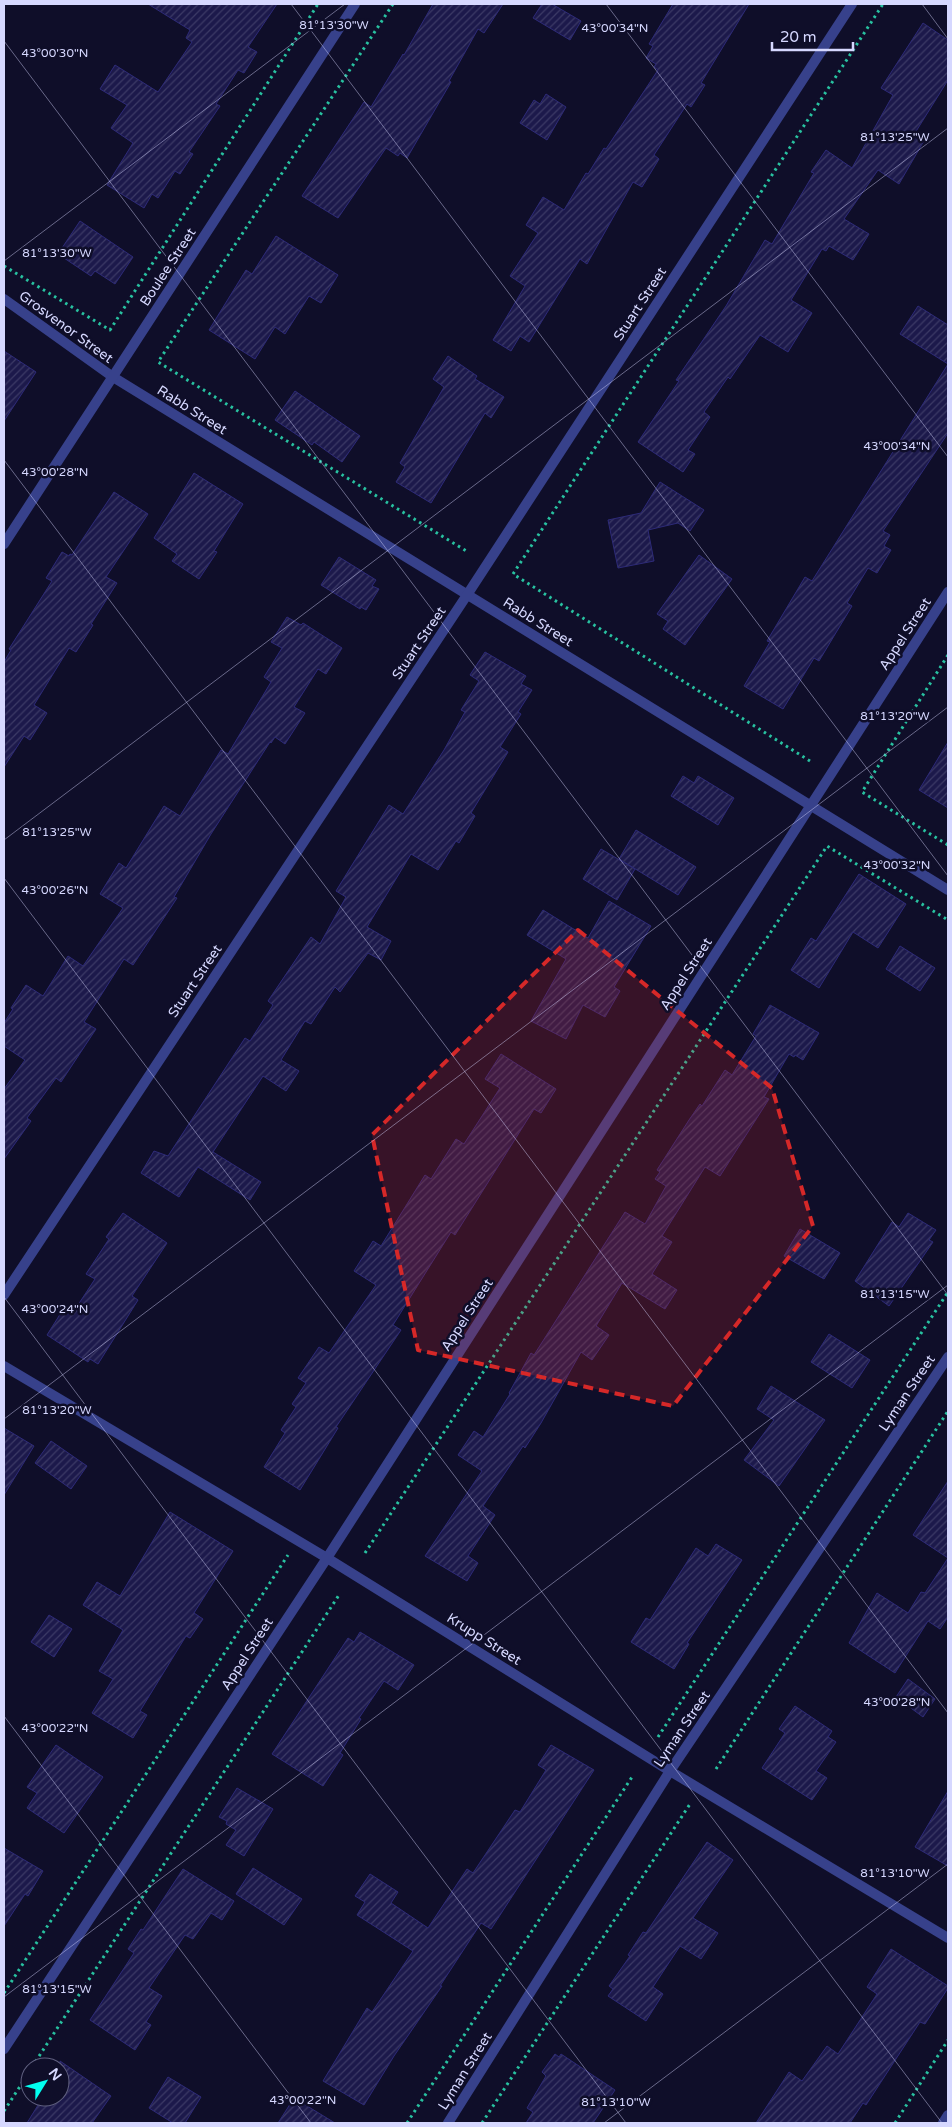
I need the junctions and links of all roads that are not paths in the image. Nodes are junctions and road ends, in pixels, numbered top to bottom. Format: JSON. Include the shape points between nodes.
{"nodes":[{"id":1,"x":356,"y":4,"type":"edge"},
{"id":2,"x":852,"y":4,"type":"edge"},
{"id":3,"x":4,"y":299,"type":"edge"},
{"id":4,"x":113,"y":377,"type":"junction"},
{"id":5,"x":4,"y":544,"type":"edge"},
{"id":6,"x":948,"y":592,"type":"edge"},
{"id":7,"x":467,"y":595,"type":"junction"},
{"id":8,"x":811,"y":806,"type":"junction"},
{"id":9,"x":948,"y":890,"type":"edge"},
{"id":10,"x":4,"y":1295,"type":"edge"},
{"id":11,"x":948,"y":1357,"type":"edge"},
{"id":12,"x":4,"y":1366,"type":"edge"},
{"id":13,"x":327,"y":1558,"type":"junction"},
{"id":14,"x":670,"y":1771,"type":"junction"},
{"id":15,"x":948,"y":1938,"type":"edge"},
{"id":16,"x":4,"y":2049,"type":"edge"},
{"id":17,"x":948,"y":2115,"type":"edge"},
{"id":18,"x":448,"y":2123,"type":"edge"},
{"id":19,"x":943,"y":2123,"type":"edge"}],
"edges":[{"from":1,"to":4,"type":"street","name":"Boulee Street"},
{"from":2,"to":7,"type":"street","name":"Stuart Street"},
{"from":3,"to":4,"type":"street","name":"Grosvenor Street"},
{"from":4,"to":5,"type":"street","name":"Boulee Street"},
{"from":4,"to":7,"type":"street","name":"Rabb Street"},
{"from":6,"to":8,"type":"street","name":"Appel Street"},
{"from":7,"to":8,"type":"street","name":"Rabb Street"},
{"from":7,"to":10,"type":"street","name":"Stuart Street"},
{"from":8,"to":9,"type":"street","name":"Rabb Street"},
{"from":8,"to":13,"type":"street","name":"Appel Street"},
{"from":11,"to":14,"type":"street","name":"Lyman Street"},
{"from":12,"to":13,"type":"street","name":"Krupp Street"},
{"from":13,"to":14,"type":"street","name":"Krupp Street"},
{"from":13,"to":16,"type":"street","name":"Appel Street"},
{"from":14,"to":15,"type":"street","name":"Krupp Street"},
{"from":14,"to":18,"type":"street","name":"Lyman Street"},
{"from":17,"to":19,"type":"street"}]}
